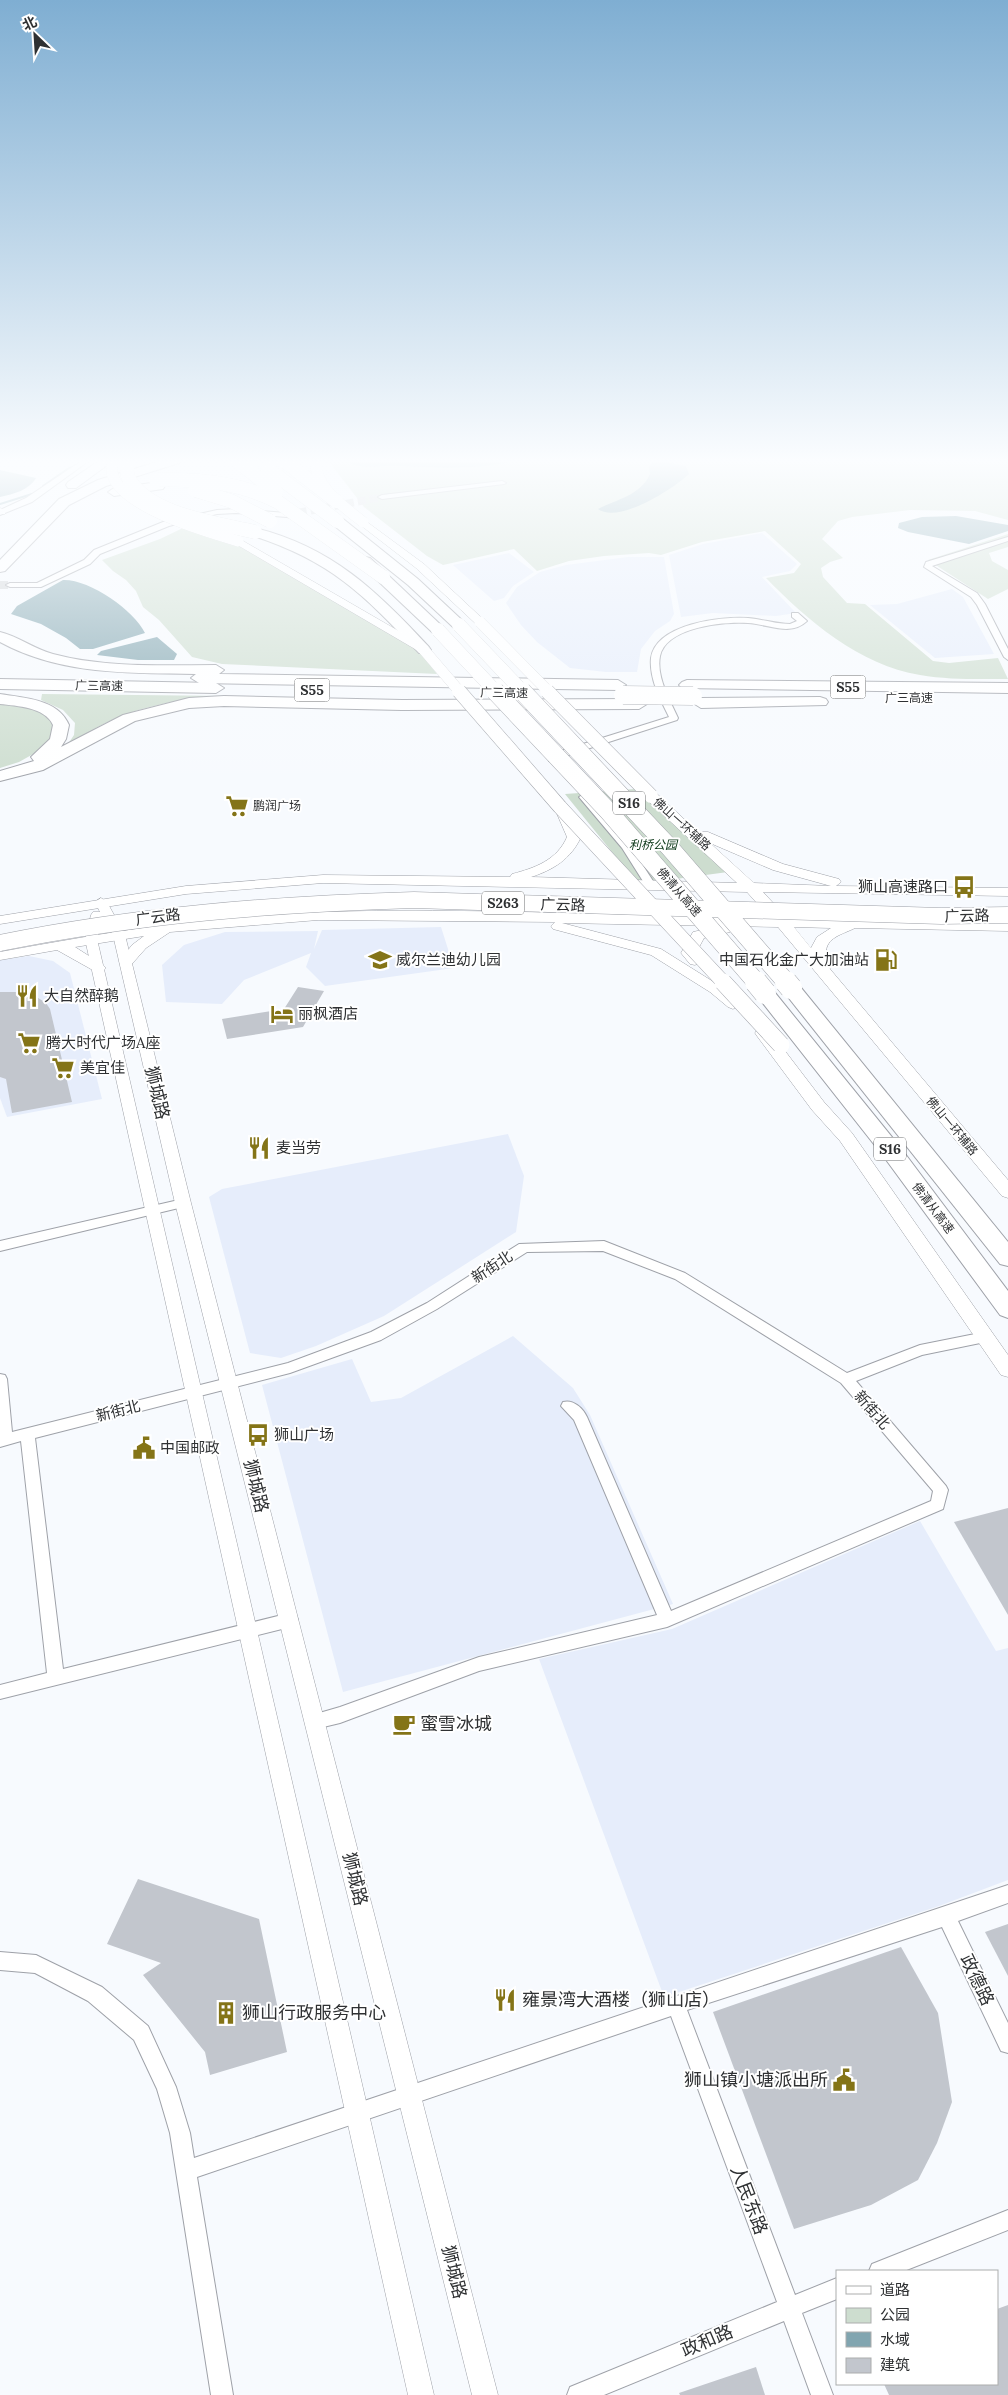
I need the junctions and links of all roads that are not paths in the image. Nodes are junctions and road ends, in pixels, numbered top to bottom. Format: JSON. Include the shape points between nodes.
{"nodes":[{"id":1,"x":65,"y":572,"type":"edge"},
{"id":2,"x":291,"y":572,"type":"edge"},
{"id":3,"x":344,"y":572,"type":"edge"},
{"id":4,"x":376,"y":572,"type":"edge"},
{"id":5,"x":376,"y":572,"type":"edge"},
{"id":6,"x":400,"y":572,"type":"edge"},
{"id":7,"x":426,"y":572,"type":"edge"},
{"id":8,"x":936,"y":572,"type":"edge"},
{"id":9,"x":383,"y":577,"type":"junction"},
{"id":10,"x":10,"y":585,"type":"tunnel mouth"},
{"id":11,"x":795,"y":615,"type":"dead end"},
{"id":12,"x":0,"y":636,"type":"edge"},
{"id":13,"x":424,"y":650,"type":"junction"},
{"id":14,"x":1008,"y":657,"type":"edge"},
{"id":15,"x":0,"y":674,"type":"edge"},
{"id":16,"x":417,"y":680,"type":"junction"},
{"id":17,"x":0,"y":684,"type":"edge"},
{"id":18,"x":1008,"y":688,"type":"edge"},
{"id":19,"x":621,"y":690,"type":"junction"},
{"id":20,"x":694,"y":695,"type":"junction"},
{"id":21,"x":1008,"y":698,"type":"edge"},
{"id":22,"x":0,"y":699,"type":"edge"},
{"id":23,"x":0,"y":770,"type":"edge"},
{"id":24,"x":0,"y":776,"type":"edge"},
{"id":25,"x":560,"y":807,"type":"junction"},
{"id":26,"x":685,"y":826,"type":"junction"},
{"id":27,"x":504,"y":880,"type":"junction"},
{"id":28,"x":560,"y":882,"type":"junction"},
{"id":29,"x":650,"y":884,"type":"junction"},
{"id":30,"x":750,"y":887,"type":"junction"},
{"id":31,"x":876,"y":891,"type":"junction"},
{"id":32,"x":1008,"y":892,"type":"edge"},
{"id":33,"x":101,"y":902,"type":"junction"},
{"id":34,"x":1008,"y":904,"type":"edge"},
{"id":35,"x":1008,"y":915,"type":"edge"},
{"id":36,"x":526,"y":918,"type":"junction"},
{"id":37,"x":551,"y":918,"type":"junction"},
{"id":38,"x":0,"y":920,"type":"edge"},
{"id":39,"x":855,"y":923,"type":"junction"},
{"id":40,"x":1008,"y":927,"type":"edge"},
{"id":41,"x":170,"y":928,"type":"junction"},
{"id":42,"x":786,"y":928,"type":"junction"},
{"id":43,"x":0,"y":934,"type":"edge"},
{"id":44,"x":119,"y":934,"type":"junction"},
{"id":45,"x":91,"y":939,"type":"junction"},
{"id":46,"x":0,"y":943,"type":"edge"},
{"id":47,"x":58,"y":945,"type":"junction"},
{"id":48,"x":0,"y":956,"type":"edge"},
{"id":49,"x":126,"y":962,"type":"junction"},
{"id":50,"x":98,"y":968,"type":"junction"},
{"id":51,"x":827,"y":975,"type":"junction"},
{"id":52,"x":733,"y":1004,"type":"junction"},
{"id":53,"x":846,"y":1137,"type":"junction"},
{"id":54,"x":1008,"y":1192,"type":"edge"},
{"id":55,"x":183,"y":1203,"type":"junction"},
{"id":56,"x":154,"y":1209,"type":"junction"},
{"id":57,"x":987,"y":1230,"type":"junction"},
{"id":58,"x":0,"y":1246,"type":"edge"},
{"id":59,"x":1008,"y":1250,"type":"edge"},
{"id":60,"x":1008,"y":1258,"type":"edge"},
{"id":61,"x":1008,"y":1309,"type":"edge"},
{"id":62,"x":985,"y":1337,"type":"junction"},
{"id":63,"x":1008,"y":1370,"type":"edge"},
{"id":64,"x":0,"y":1379,"type":"edge"},
{"id":65,"x":846,"y":1379,"type":"junction"},
{"id":66,"x":230,"y":1384,"type":"junction"},
{"id":67,"x":195,"y":1392,"type":"junction"},
{"id":68,"x":568,"y":1406,"type":"dead end"},
{"id":69,"x":27,"y":1434,"type":"junction"},
{"id":70,"x":3,"y":1440,"type":"edge"},
{"id":71,"x":290,"y":1620,"type":"junction"},
{"id":72,"x":667,"y":1620,"type":"junction"},
{"id":73,"x":248,"y":1630,"type":"junction"},
{"id":74,"x":56,"y":1678,"type":"junction"},
{"id":75,"x":0,"y":1692,"type":"edge"},
{"id":76,"x":315,"y":1721,"type":"junction"},
{"id":77,"x":1008,"y":1894,"type":"edge"},
{"id":78,"x":947,"y":1917,"type":"junction"},
{"id":79,"x":0,"y":1961,"type":"edge"},
{"id":80,"x":676,"y":2005,"type":"junction"},
{"id":81,"x":1008,"y":2044,"type":"edge"},
{"id":82,"x":410,"y":2096,"type":"junction"},
{"id":83,"x":356,"y":2115,"type":"junction"},
{"id":84,"x":187,"y":2170,"type":"junction"},
{"id":85,"x":1008,"y":2220,"type":"edge"},
{"id":86,"x":883,"y":2270,"type":"edge"},
{"id":87,"x":836,"y":2288,"type":"edge"},
{"id":88,"x":790,"y":2307,"type":"junction"},
{"id":89,"x":222,"y":2395,"type":"edge"},
{"id":90,"x":421,"y":2395,"type":"edge"},
{"id":91,"x":485,"y":2395,"type":"edge"},
{"id":92,"x":578,"y":2395,"type":"edge"},
{"id":93,"x":822,"y":2395,"type":"edge"}],
"edges":[{"from":1,"to":10,"type":"street","via":[[38,584]]},
{"from":2,"to":13,"type":"main road","bridge":true},
{"from":3,"to":13,"type":"highway"},
{"from":4,"to":9,"type":"highway","name":"佛清从高速","number":"S16","bridge":true},
{"from":5,"to":9,"type":"highway","bridge":true},
{"from":6,"to":57,"type":"highway","name":"佛清从高速","number":"S16","bridge":true,"via":[[459,625],[642,817],[734,920]]},
{"from":7,"to":26,"type":"main road","name":"佛山一环辅路","bridge":true},
{"from":8,"to":14,"type":"street","via":[[974,595]]},
{"from":9,"to":61,"type":"highway","name":"佛清从高速","number":"S16","bridge":true,"via":[[432,623],[581,782],[765,993],[892,1152]]},
{"from":11,"to":29,"type":"street","via":[[803,621],[789,627],[768,622],[721,621],[679,633],[658,649],[656,660],[661,692],[674,718],[554,756],[554,762],[626,846]]},
{"from":12,"to":16,"type":"highway","via":[[36,653],[85,664]]},
{"from":13,"to":25,"type":"main road","bridge":true},
{"from":15,"to":16,"type":"highway","name":"广三高速","number":"S55"},
{"from":16,"to":19,"type":"highway","name":"广三高速","number":"S55"},
{"from":17,"to":19,"type":"highway","name":"广三高速","number":"S55"},
{"from":18,"to":20,"type":"highway","name":"广三高速","number":"S55"},
{"from":19,"to":20,"type":"highway","name":"广三高速","number":"S55","bridge":true},
{"from":20,"to":21,"type":"highway"},
{"from":20,"to":24,"type":"highway","via":[[639,704],[189,703],[129,718],[37,766]]},
{"from":22,"to":23,"type":"highway","via":[[44,708],[62,728],[58,742],[42,755],[19,766]]},
{"from":25,"to":27,"type":"main road","bridge":true,"via":[[574,837],[570,850],[530,874]]},
{"from":25,"to":53,"type":"main road","bridge":true,"via":[[781,1045],[824,1097]]},
{"from":26,"to":30,"type":"main road","name":"佛山一环辅路"},
{"from":26,"to":31,"type":"main road","via":[[737,852],[788,871]]},
{"from":27,"to":28,"type":"main road","name":"广云路","number":"S263"},
{"from":27,"to":33,"type":"main road","name":"广云路","number":"S263","via":[[323,879],[186,890]]},
{"from":28,"to":29,"type":"main road","name":"广云路","number":"S263"},
{"from":28,"to":37,"type":"main road","via":[[568,889],[572,902],[566,913]]},
{"from":29,"to":30,"type":"main road","name":"广云路","number":"S263"},
{"from":30,"to":31,"type":"main road","name":"广云路","number":"S263"},
{"from":30,"to":42,"type":"main road","name":"佛山一环辅路"},
{"from":31,"to":32,"type":"main road","name":"广云路","number":"S263"},
{"from":33,"to":38,"type":"main road","number":"S263"},
{"from":33,"to":44,"type":"street","name":"狮城路"},
{"from":33,"to":45,"type":"street","name":"狮城路"},
{"from":34,"to":43,"type":"main road","name":"广云路","number":"S263","bridge":true,"via":[[358,892],[178,904]]},
{"from":35,"to":46,"type":"main road","name":"广云路","number":"S263","bridge":true,"via":[[941,916],[414,900],[255,906],[164,916]]},
{"from":36,"to":37,"type":"main road","name":"广云路","number":"S263"},
{"from":36,"to":41,"type":"main road","name":"广云路","number":"S263","via":[[318,916]]},
{"from":36,"to":52,"type":"main road","via":[[656,952]]},
{"from":37,"to":42,"type":"main road","name":"广云路","number":"S263"},
{"from":39,"to":40,"type":"main road","name":"广云路","number":"S263"},
{"from":39,"to":42,"type":"main road","name":"广云路","number":"S263"},
{"from":39,"to":51,"type":"main road","via":[[831,933],[820,944],[817,957]]},
{"from":41,"to":44,"type":"main road","name":"广云路","number":"S263"},
{"from":41,"to":49,"type":"main road","via":[[143,942]]},
{"from":42,"to":51,"type":"main road","name":"佛山一环辅路"},
{"from":42,"to":52,"type":"main road","via":[[726,928],[698,935],[688,953]]},
{"from":44,"to":45,"type":"main road","name":"广云路","number":"S263"},
{"from":44,"to":49,"type":"street","name":"狮城路"},
{"from":45,"to":47,"type":"main road","name":"广云路","number":"S263"},
{"from":45,"to":50,"type":"street","name":"狮城路"},
{"from":47,"to":48,"type":"main road","name":"广云路","number":"S263"},
{"from":47,"to":50,"type":"main road"},
{"from":49,"to":55,"type":"street","name":"狮城路"},
{"from":50,"to":56,"type":"street","name":"狮城路"},
{"from":51,"to":54,"type":"main road","name":"佛山一环辅路"},
{"from":52,"to":53,"type":"main road","via":[[761,1031]]},
{"from":53,"to":62,"type":"main road"},
{"from":55,"to":56,"type":"street"},
{"from":55,"to":66,"type":"street","name":"狮城路"},
{"from":56,"to":58,"type":"street"},
{"from":56,"to":67,"type":"street","name":"狮城路"},
{"from":57,"to":59,"type":"highway"},
{"from":57,"to":60,"type":"highway","name":"佛清从高速","number":"S16"},
{"from":62,"to":63,"type":"main road"},
{"from":62,"to":65,"type":"street","via":[[920,1350]]},
{"from":64,"to":70,"type":"street"},
{"from":65,"to":66,"type":"street","name":"新街北","via":[[680,1276],[604,1246],[524,1247],[432,1306],[376,1336],[290,1368]]},
{"from":65,"to":72,"type":"street","name":"新街北","via":[[941,1490],[938,1505]]},
{"from":66,"to":67,"type":"street","name":"新街北"},
{"from":66,"to":71,"type":"street","name":"狮城路"},
{"from":67,"to":69,"type":"street","name":"新街北"},
{"from":67,"to":73,"type":"street","name":"狮城路"},
{"from":68,"to":72,"type":"street","via":[[580,1417]]},
{"from":69,"to":70,"type":"street","name":"新街北"},
{"from":69,"to":74,"type":"street"},
{"from":71,"to":73,"type":"street"},
{"from":71,"to":76,"type":"street","name":"狮城路"},
{"from":72,"to":76,"type":"street","via":[[479,1664],[340,1715]]},
{"from":73,"to":74,"type":"street"},
{"from":73,"to":83,"type":"street","name":"狮城路"},
{"from":74,"to":75,"type":"street"},
{"from":76,"to":82,"type":"street","name":"狮城路"},
{"from":77,"to":78,"type":"street"},
{"from":78,"to":80,"type":"street"},
{"from":78,"to":81,"type":"street","name":"政德路"},
{"from":79,"to":84,"type":"street","via":[[36,1964],[95,1994],[141,2034],[166,2087]]},
{"from":80,"to":82,"type":"street"},
{"from":80,"to":88,"type":"street","name":"人民东路"},
{"from":82,"to":83,"type":"street"},
{"from":82,"to":91,"type":"street","name":"狮城路"},
{"from":83,"to":84,"type":"street"},
{"from":83,"to":90,"type":"street","name":"狮城路"},
{"from":84,"to":89,"type":"street"},
{"from":85,"to":86,"type":"street"},
{"from":87,"to":88,"type":"street","name":"政和路"},
{"from":88,"to":92,"type":"street","name":"政和路"},
{"from":88,"to":93,"type":"street","name":"人民东路"}]}
